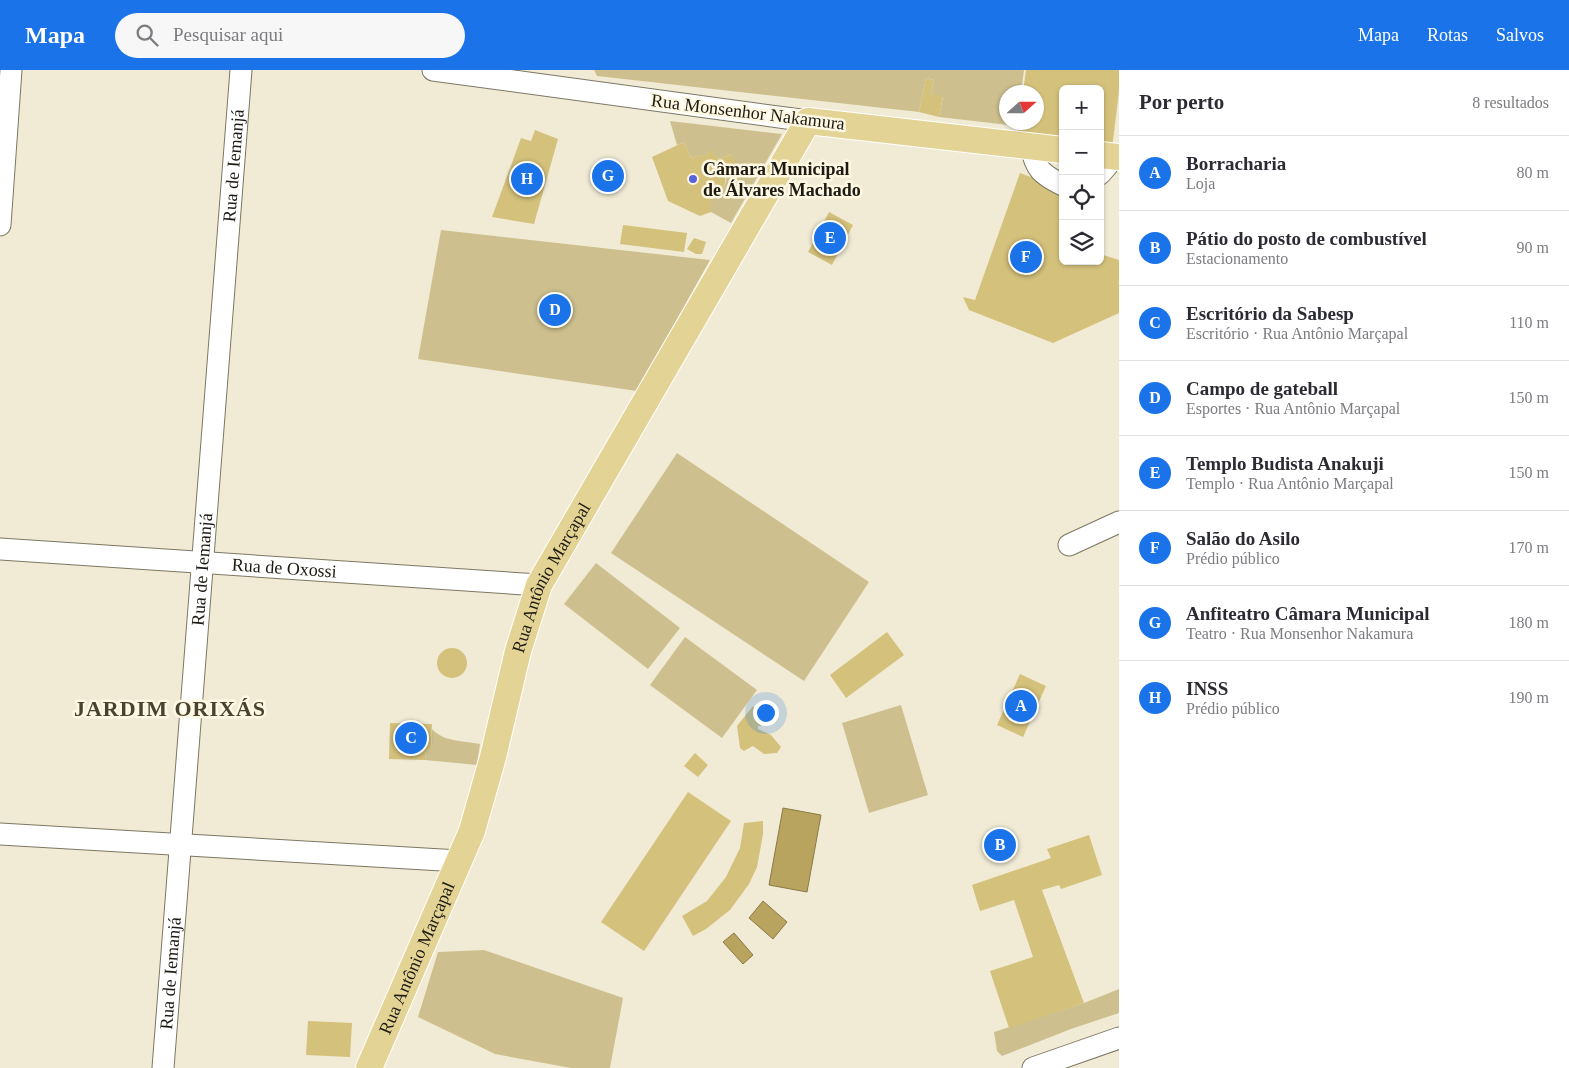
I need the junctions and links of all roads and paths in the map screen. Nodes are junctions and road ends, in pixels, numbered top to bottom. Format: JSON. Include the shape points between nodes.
{"nodes":[{"id":1,"x":11,"y":70,"type":"edge"},
{"id":2,"x":241,"y":70,"type":"edge"},
{"id":3,"x":433,"y":70,"type":"edge"},
{"id":4,"x":533,"y":77,"type":"edge"},
{"id":5,"x":808,"y":121,"type":"junction"},
{"id":6,"x":1031,"y":146,"type":"junction"},
{"id":7,"x":1059,"y":150,"type":"edge"},
{"id":8,"x":1059,"y":183,"type":"edge"},
{"id":9,"x":0,"y":225,"type":"edge"},
{"id":10,"x":1119,"y":522,"type":"edge"},
{"id":11,"x":1070,"y":545,"type":"dead end"},
{"id":12,"x":0,"y":549,"type":"edge"},
{"id":13,"x":202,"y":562,"type":"junction"},
{"id":14,"x":539,"y":585,"type":"junction"},
{"id":15,"x":0,"y":834,"type":"edge"},
{"id":16,"x":180,"y":845,"type":"junction"},
{"id":17,"x":459,"y":860,"type":"junction"},
{"id":18,"x":1119,"y":1038,"type":"edge"},
{"id":19,"x":163,"y":1068,"type":"edge"},
{"id":20,"x":368,"y":1068,"type":"edge"},
{"id":21,"x":1033,"y":1068,"type":"edge"}],
"edges":[{"from":1,"to":9,"type":"street"},
{"from":2,"to":13,"type":"street","name":"Rua de Iemanjá"},
{"from":3,"to":4,"type":"street","name":"Rua Monsenhor Nakamura"},
{"from":4,"to":5,"type":"street","name":"Rua Monsenhor Nakamura"},
{"from":5,"to":6,"type":"main road","name":"Rua Monsenhor Nakamura"},
{"from":5,"to":14,"type":"main road","name":"Rua Antônio Marçapal"},
{"from":6,"to":7,"type":"main road","name":"Rua Monsenhor Nakamura"},
{"from":6,"to":8,"type":"street","via":[[1033,158],[1043,174]]},
{"from":10,"to":11,"type":"street"},
{"from":12,"to":13,"type":"street","name":"Rua de Oxossi"},
{"from":13,"to":14,"type":"street","name":"Rua de Oxossi"},
{"from":13,"to":16,"type":"street","name":"Rua de Iemanjá"},
{"from":14,"to":17,"type":"main road","name":"Rua Antônio Marçapal","via":[[518,651],[483,797]]},
{"from":15,"to":16,"type":"street"},
{"from":16,"to":17,"type":"street"},
{"from":16,"to":19,"type":"street","name":"Rua de Iemanjá"},
{"from":17,"to":20,"type":"main road","name":"Rua Antônio Marçapal"},
{"from":18,"to":21,"type":"street"}]}
